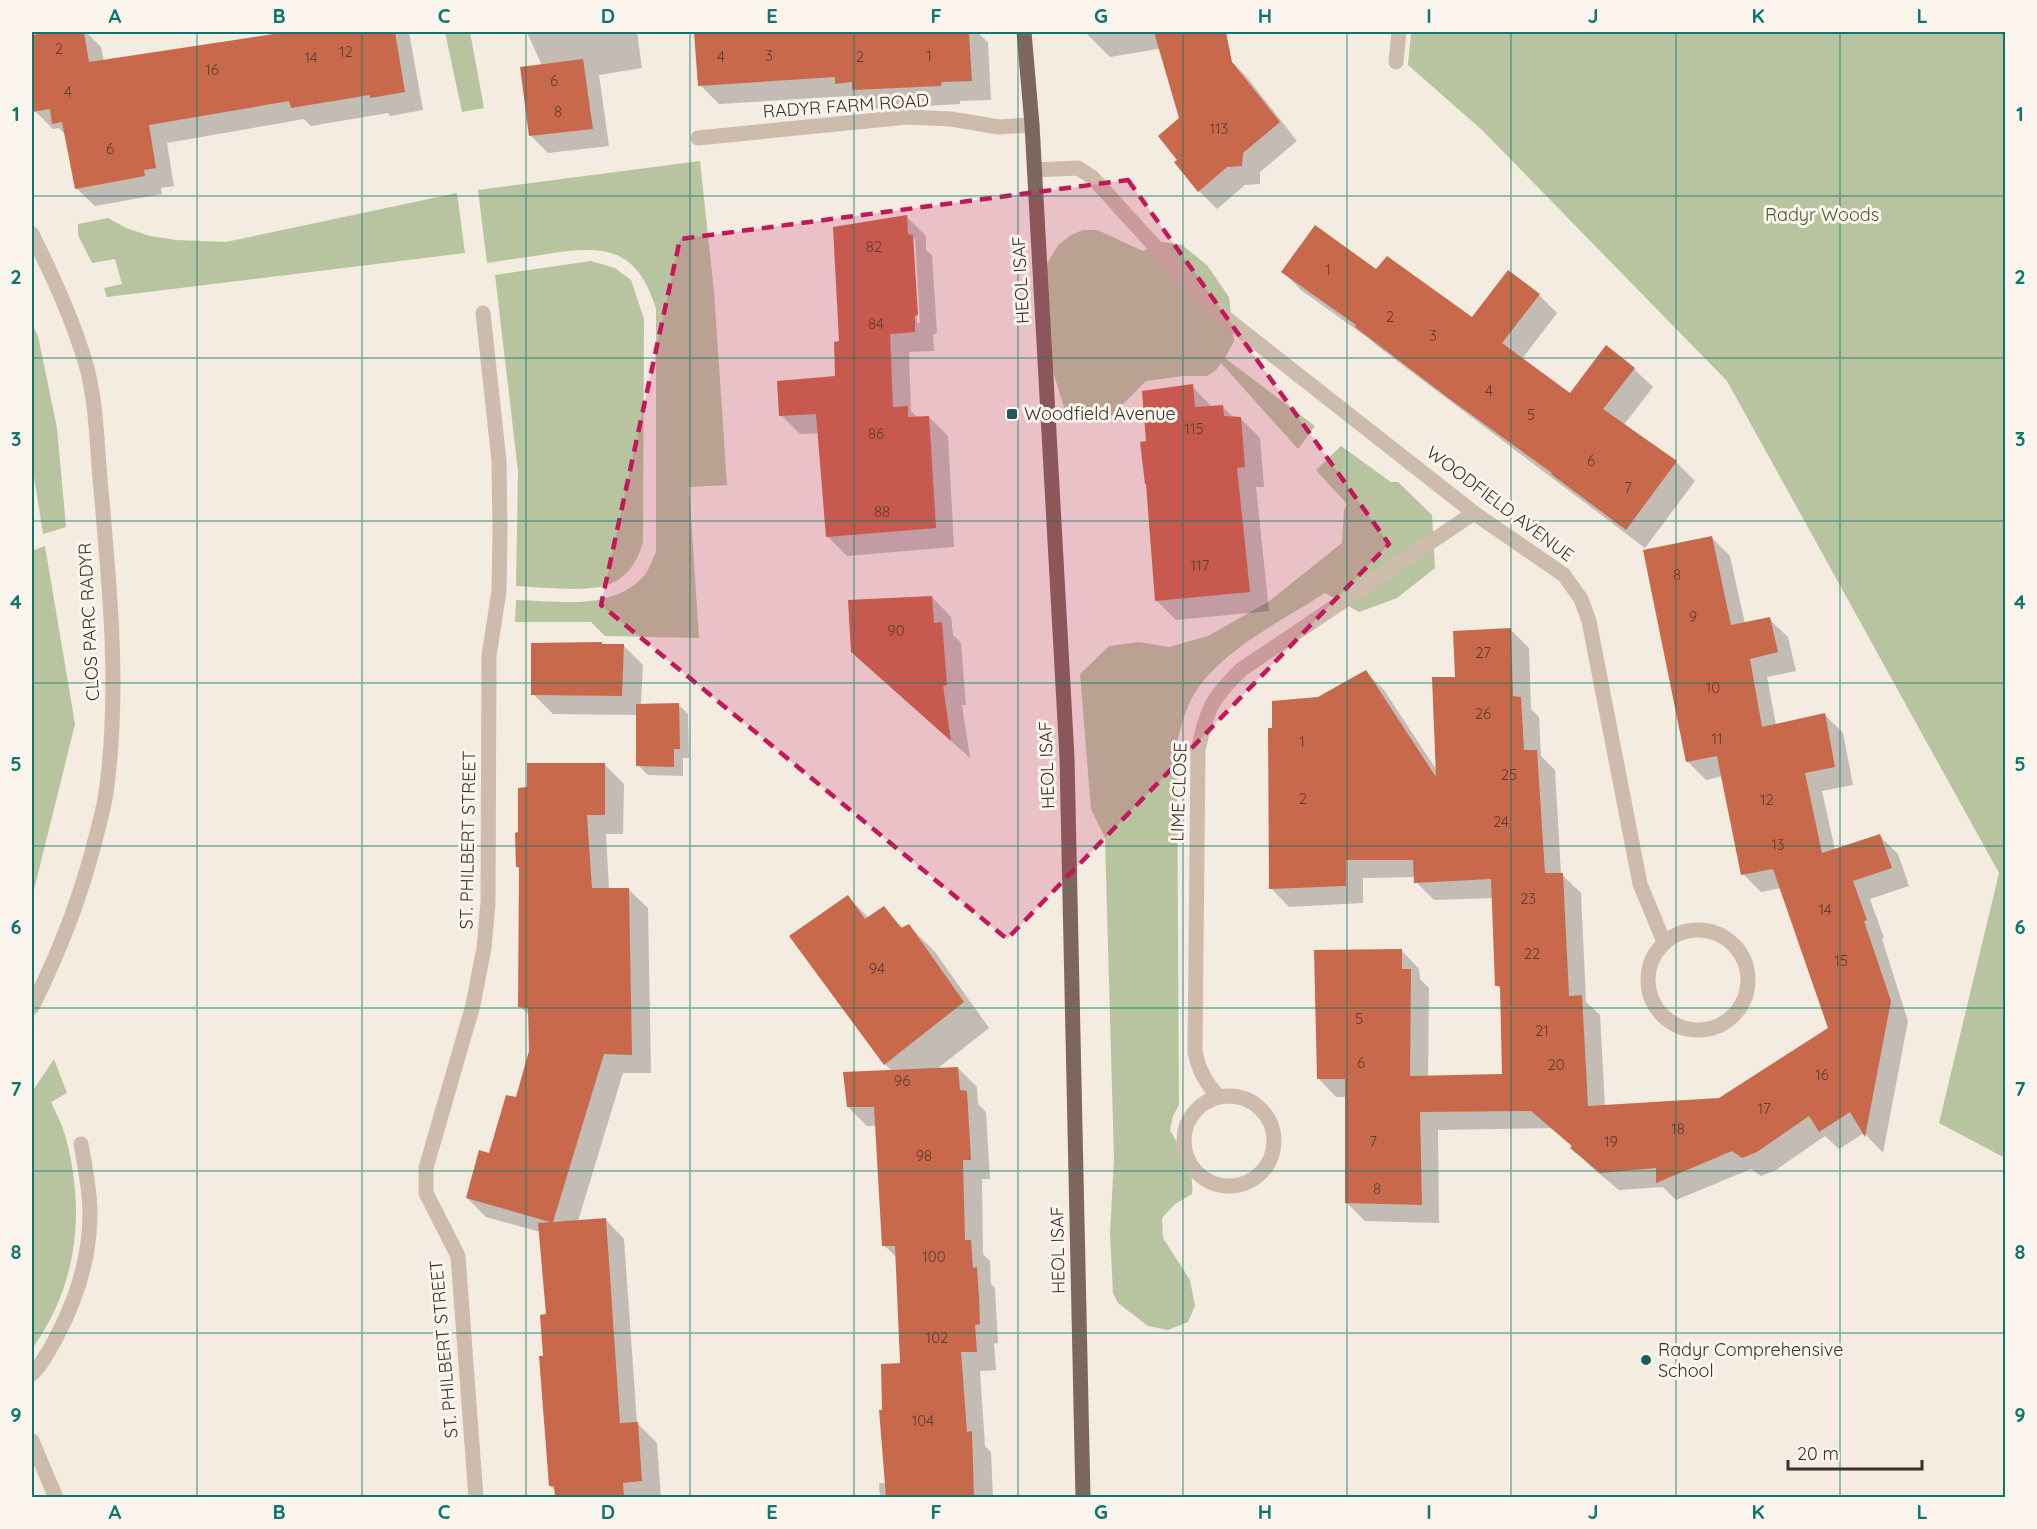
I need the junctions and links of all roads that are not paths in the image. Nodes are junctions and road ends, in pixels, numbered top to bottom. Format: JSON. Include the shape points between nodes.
{"nodes":[{"id":1,"x":1024,"y":32,"type":"edge"},
{"id":2,"x":1399,"y":32,"type":"edge"},
{"id":3,"x":1396,"y":62,"type":"dead end"},
{"id":4,"x":1032,"y":125,"type":"junction"},
{"id":5,"x":698,"y":138,"type":"dead end"},
{"id":6,"x":1035,"y":170,"type":"junction"},
{"id":7,"x":32,"y":234,"type":"edge"},
{"id":8,"x":483,"y":313,"type":"dead end"},
{"id":9,"x":1474,"y":513,"type":"junction"},
{"id":10,"x":1665,"y":942,"type":"junction"},
{"id":11,"x":32,"y":1007,"type":"edge"},
{"id":12,"x":1218,"y":1096,"type":"junction"},
{"id":13,"x":81,"y":1144,"type":"dead end"},
{"id":14,"x":32,"y":1374,"type":"edge"},
{"id":15,"x":32,"y":1441,"type":"edge"},
{"id":16,"x":56,"y":1497,"type":"edge"},
{"id":17,"x":476,"y":1497,"type":"edge"},
{"id":18,"x":1083,"y":1497,"type":"edge"}],
"edges":[{"from":1,"to":4,"type":"main road","name":"HEOL ISAF"},
{"from":2,"to":3,"type":"street"},
{"from":4,"to":5,"type":"street","name":"RADYR FARM ROAD","via":[[999,127],[907,117]]},
{"from":4,"to":6,"type":"main road","name":"HEOL ISAF"},
{"from":6,"to":9,"type":"street","name":"WOODFIELD AVENUE","via":[[1078,168],[1092,177],[1218,312]]},
{"from":6,"to":18,"type":"main road","name":"HEOL ISAF","via":[[1067,758]]},
{"from":7,"to":11,"type":"street","name":"CLOS PARC RADYR","via":[[72,323],[93,405],[111,632],[112,728],[106,795],[90,864],[70,925]]},
{"from":8,"to":17,"type":"street","name":"ST. PHILBERT STREET","via":[[499,461],[500,531],[499,591],[489,656],[488,903],[473,1005],[426,1168],[426,1193],[458,1256]]},
{"from":9,"to":10,"type":"street","name":"WOODFIELD AVENUE","via":[[1564,574],[1581,599],[1589,621],[1640,884]]},
{"from":9,"to":12,"type":"street","name":"LIME CLOSE","via":[[1242,669],[1220,690],[1205,715],[1198,750],[1195,1052],[1199,1070]]},
{"from":10,"to":10,"type":"street","via":[[1680,932],[1697,929],[1714,932],[1737,949],[1748,974],[1748,991],[1741,1008],[1728,1021],[1713,1029],[1695,1031],[1678,1027],[1663,1017],[1647,986],[1648,968]]},
{"from":12,"to":12,"type":"street","via":[[1250,1101],[1262,1110],[1274,1132],[1275,1148],[1270,1163],[1260,1175],[1240,1186],[1208,1182],[1196,1172],[1185,1152],[1186,1128],[1192,1114]]},
{"from":13,"to":14,"type":"street","via":[[90,1212],[87,1251],[69,1314]]},
{"from":15,"to":16,"type":"street"}]}
